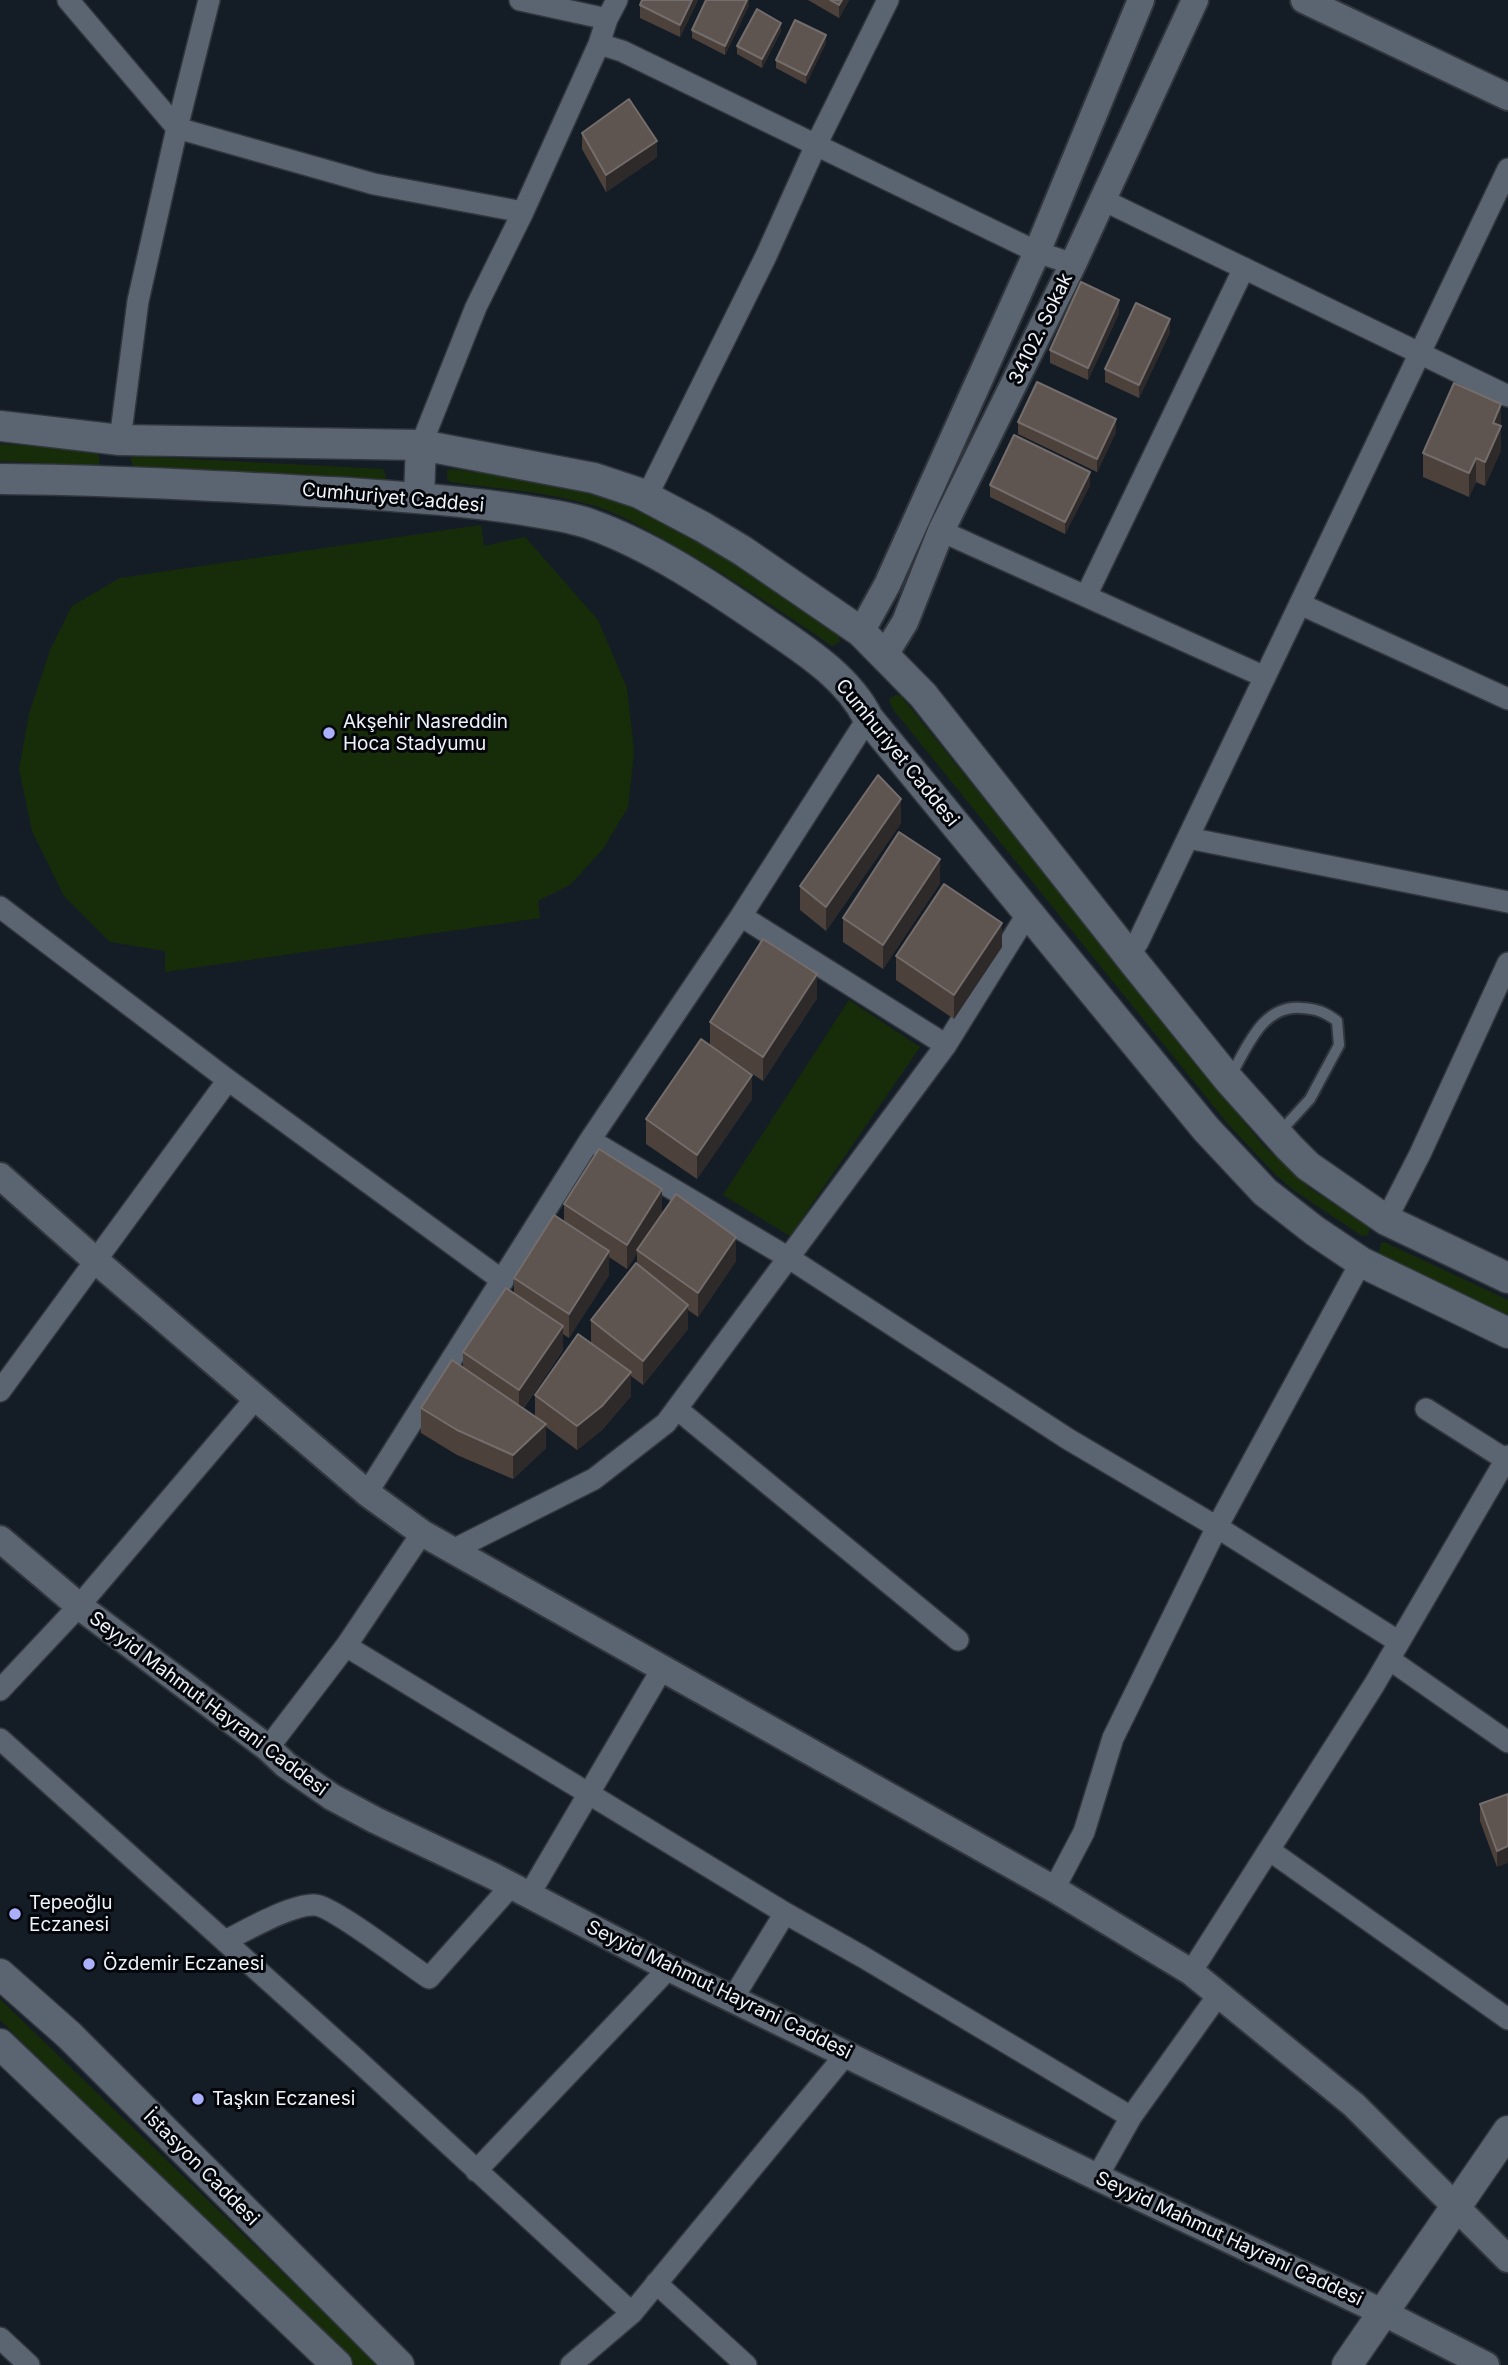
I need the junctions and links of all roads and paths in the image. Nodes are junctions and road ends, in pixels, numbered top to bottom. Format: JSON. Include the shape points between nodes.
{"nodes":[{"id":1,"x":68,"y":0,"type":"edge"},
{"id":2,"x":209,"y":0,"type":"edge"},
{"id":3,"x":520,"y":0,"type":"edge"},
{"id":4,"x":888,"y":0,"type":"edge"},
{"id":5,"x":1141,"y":0,"type":"edge"},
{"id":6,"x":1195,"y":0,"type":"edge"},
{"id":7,"x":1304,"y":0,"type":"edge"},
{"id":8,"x":612,"y":10,"type":"edge"},
{"id":9,"x":599,"y":44,"type":"junction"},
{"id":10,"x":1508,"y":97,"type":"edge"},
{"id":11,"x":177,"y":128,"type":"junction"},
{"id":12,"x":816,"y":145,"type":"junction"},
{"id":13,"x":1508,"y":169,"type":"edge"},
{"id":14,"x":1103,"y":200,"type":"junction"},
{"id":15,"x":523,"y":212,"type":"junction"},
{"id":16,"x":1037,"y":252,"type":"junction"},
{"id":17,"x":1073,"y":264,"type":"junction"},
{"id":18,"x":1244,"y":268,"type":"junction"},
{"id":19,"x":1420,"y":353,"type":"junction"},
{"id":20,"x":1508,"y":396,"type":"edge"},
{"id":21,"x":0,"y":426,"type":"edge"},
{"id":22,"x":120,"y":440,"type":"junction"},
{"id":23,"x":421,"y":445,"type":"junction"},
{"id":24,"x":0,"y":479,"type":"edge"},
{"id":25,"x":118,"y":480,"type":"junction"},
{"id":26,"x":419,"y":497,"type":"junction"},
{"id":27,"x":646,"y":498,"type":"junction"},
{"id":28,"x":941,"y":531,"type":"junction"},
{"id":29,"x":1086,"y":596,"type":"junction"},
{"id":30,"x":1300,"y":604,"type":"junction"},
{"id":31,"x":873,"y":645,"type":"junction"},
{"id":32,"x":1265,"y":677,"type":"junction"},
{"id":33,"x":850,"y":692,"type":"junction"},
{"id":34,"x":1508,"y":699,"type":"edge"},
{"id":35,"x":869,"y":719,"type":"junction"},
{"id":36,"x":1188,"y":838,"type":"junction"},
{"id":37,"x":1508,"y":902,"type":"edge"},
{"id":38,"x":0,"y":907,"type":"edge"},
{"id":39,"x":1028,"y":913,"type":"junction"},
{"id":40,"x":741,"y":916,"type":"junction"},
{"id":41,"x":1128,"y":955,"type":"junction"},
{"id":42,"x":1508,"y":963,"type":"edge"},
{"id":43,"x":1503,"y":987,"type":"edge"},
{"id":44,"x":946,"y":1045,"type":"junction"},
{"id":45,"x":228,"y":1080,"type":"junction"},
{"id":46,"x":1229,"y":1080,"type":"junction"},
{"id":47,"x":1277,"y":1135,"type":"junction"},
{"id":48,"x":590,"y":1140,"type":"junction"},
{"id":49,"x":0,"y":1175,"type":"edge"},
{"id":50,"x":1386,"y":1220,"type":"junction"},
{"id":51,"x":789,"y":1258,"type":"junction"},
{"id":52,"x":95,"y":1260,"type":"junction"},
{"id":53,"x":1362,"y":1262,"type":"junction"},
{"id":54,"x":1508,"y":1278,"type":"edge"},
{"id":55,"x":503,"y":1280,"type":"junction"},
{"id":56,"x":1508,"y":1333,"type":"edge"},
{"id":57,"x":0,"y":1391,"type":"edge"},
{"id":58,"x":256,"y":1398,"type":"junction"},
{"id":59,"x":677,"y":1409,"type":"junction"},
{"id":60,"x":1426,"y":1409,"type":"dead end"},
{"id":61,"x":1507,"y":1459,"type":"edge"},
{"id":62,"x":367,"y":1493,"type":"junction"},
{"id":63,"x":1217,"y":1527,"type":"junction"},
{"id":64,"x":422,"y":1533,"type":"junction"},
{"id":65,"x":0,"y":1539,"type":"edge"},
{"id":66,"x":452,"y":1551,"type":"junction"},
{"id":67,"x":79,"y":1606,"type":"junction"},
{"id":68,"x":958,"y":1640,"type":"dead end"},
{"id":69,"x":346,"y":1646,"type":"junction"},
{"id":70,"x":1394,"y":1651,"type":"junction"},
{"id":71,"x":662,"y":1669,"type":"junction"},
{"id":72,"x":0,"y":1690,"type":"edge"},
{"id":73,"x":0,"y":1739,"type":"edge"},
{"id":74,"x":1508,"y":1742,"type":"edge"},
{"id":75,"x":268,"y":1748,"type":"junction"},
{"id":76,"x":587,"y":1794,"type":"junction"},
{"id":77,"x":1269,"y":1850,"type":"junction"},
{"id":78,"x":1054,"y":1889,"type":"junction"},
{"id":79,"x":520,"y":1891,"type":"junction"},
{"id":80,"x":785,"y":1913,"type":"junction"},
{"id":81,"x":225,"y":1941,"type":"junction"},
{"id":82,"x":668,"y":1968,"type":"junction"},
{"id":83,"x":1191,"y":1972,"type":"junction"},
{"id":84,"x":0,"y":1973,"type":"edge"},
{"id":85,"x":1219,"y":1994,"type":"junction"},
{"id":86,"x":733,"y":1998,"type":"junction"},
{"id":87,"x":1508,"y":2019,"type":"edge"},
{"id":88,"x":0,"y":2044,"type":"edge"},
{"id":89,"x":847,"y":2053,"type":"junction"},
{"id":90,"x":1131,"y":2117,"type":"junction"},
{"id":91,"x":1508,"y":2131,"type":"edge"},
{"id":92,"x":476,"y":2171,"type":"junction"},
{"id":93,"x":1097,"y":2177,"type":"junction"},
{"id":94,"x":1454,"y":2207,"type":"junction"},
{"id":95,"x":1508,"y":2259,"type":"edge"},
{"id":96,"x":656,"y":2283,"type":"junction"},
{"id":97,"x":1382,"y":2312,"type":"junction"},
{"id":98,"x":632,"y":2313,"type":"junction"},
{"id":99,"x":0,"y":2338,"type":"edge"},
{"id":100,"x":29,"y":2365,"type":"edge"},
{"id":101,"x":337,"y":2365,"type":"edge"},
{"id":102,"x":399,"y":2365,"type":"edge"},
{"id":103,"x":570,"y":2365,"type":"edge"},
{"id":104,"x":746,"y":2365,"type":"edge"},
{"id":105,"x":1347,"y":2365,"type":"edge"},
{"id":106,"x":1486,"y":2365,"type":"edge"}],
"edges":[{"from":1,"to":11,"type":"street"},
{"from":2,"to":11,"type":"street"},
{"from":3,"to":8,"type":"street"},
{"from":4,"to":12,"type":"street"},
{"from":5,"to":16,"type":"street","name":"34102. Sokak"},
{"from":6,"to":14,"type":"street","name":"34102. Sokak"},
{"from":7,"to":10,"type":"street"},
{"from":8,"to":9,"type":"street"},
{"from":9,"to":12,"type":"street"},
{"from":9,"to":15,"type":"street"},
{"from":11,"to":15,"type":"street","via":[[374,184]]},
{"from":11,"to":22,"type":"street","via":[[138,301]]},
{"from":12,"to":16,"type":"street"},
{"from":12,"to":27,"type":"street"},
{"from":13,"to":19,"type":"street"},
{"from":14,"to":17,"type":"street","name":"34102. Sokak"},
{"from":14,"to":18,"type":"street"},
{"from":15,"to":23,"type":"street","via":[[476,307]]},
{"from":16,"to":17,"type":"street"},
{"from":16,"to":31,"type":"street","name":"34102. Sokak","via":[[887,585]]},
{"from":17,"to":28,"type":"street","name":"34102. Sokak"},
{"from":18,"to":19,"type":"street"},
{"from":18,"to":29,"type":"street"},
{"from":19,"to":20,"type":"street"},
{"from":19,"to":30,"type":"street"},
{"from":21,"to":22,"type":"main road"},
{"from":22,"to":23,"type":"main road"},
{"from":22,"to":25,"type":"main road"},
{"from":23,"to":26,"type":"main road"},
{"from":23,"to":27,"type":"main road","via":[[594,478]]},
{"from":24,"to":25,"type":"main road","name":"Cumhuriyet Caddesi"},
{"from":25,"to":26,"type":"main road","name":"Cumhuriyet Caddesi"},
{"from":26,"to":33,"type":"main road","name":"Cumhuriyet Caddesi","via":[[569,518],[617,535],[734,601],[816,659]]},
{"from":27,"to":31,"type":"main road","via":[[743,551]]},
{"from":28,"to":29,"type":"street"},
{"from":28,"to":31,"type":"street","name":"34102. Sokak","via":[[905,622]]},
{"from":29,"to":32,"type":"street"},
{"from":30,"to":32,"type":"street"},
{"from":30,"to":34,"type":"street"},
{"from":31,"to":33,"type":"main road"},
{"from":31,"to":41,"type":"main road","via":[[923,695]]},
{"from":32,"to":36,"type":"street"},
{"from":33,"to":35,"type":"main road","name":"Cumhuriyet Caddesi"},
{"from":35,"to":39,"type":"main road","name":"Cumhuriyet Caddesi"},
{"from":35,"to":40,"type":"street"},
{"from":36,"to":37,"type":"street"},
{"from":36,"to":41,"type":"street"},
{"from":38,"to":45,"type":"street"},
{"from":39,"to":44,"type":"street"},
{"from":39,"to":53,"type":"main road","name":"Cumhuriyet Caddesi","via":[[1240,1166],[1291,1213]]},
{"from":40,"to":44,"type":"street"},
{"from":40,"to":48,"type":"street"},
{"from":41,"to":46,"type":"main road"},
{"from":42,"to":43,"type":"street"},
{"from":43,"to":50,"type":"street"},
{"from":44,"to":51,"type":"street"},
{"from":45,"to":52,"type":"street"},
{"from":45,"to":55,"type":"street"},
{"from":46,"to":47,"type":"main road"},
{"from":46,"to":47,"type":"lane","via":[[1258,1028],[1274,1012],[1295,1007],[1322,1009],[1337,1021],[1339,1045],[1310,1099]]},
{"from":47,"to":50,"type":"main road","via":[[1308,1166]]},
{"from":48,"to":51,"type":"street"},
{"from":48,"to":55,"type":"street"},
{"from":49,"to":52,"type":"street"},
{"from":50,"to":53,"type":"main road"},
{"from":50,"to":54,"type":"main road"},
{"from":51,"to":59,"type":"street"},
{"from":51,"to":63,"type":"street","via":[[1068,1440]]},
{"from":52,"to":57,"type":"street"},
{"from":52,"to":58,"type":"street"},
{"from":53,"to":56,"type":"main road","name":"Cumhuriyet Caddesi"},
{"from":53,"to":63,"type":"street"},
{"from":55,"to":62,"type":"street"},
{"from":58,"to":62,"type":"street"},
{"from":58,"to":67,"type":"street"},
{"from":59,"to":66,"type":"street","via":[[666,1423],[594,1479]]},
{"from":59,"to":68,"type":"street"},
{"from":60,"to":61,"type":"street"},
{"from":61,"to":70,"type":"street"},
{"from":62,"to":64,"type":"street"},
{"from":63,"to":70,"type":"street"},
{"from":63,"to":78,"type":"street","via":[[1113,1738],[1084,1832]]},
{"from":64,"to":66,"type":"street"},
{"from":64,"to":69,"type":"street"},
{"from":65,"to":67,"type":"street","name":"Seyyid Mahmut Hayrani Caddesi"},
{"from":66,"to":71,"type":"street"},
{"from":67,"to":72,"type":"street"},
{"from":67,"to":75,"type":"street","name":"Seyyid Mahmut Hayrani Caddesi"},
{"from":69,"to":75,"type":"street"},
{"from":69,"to":76,"type":"street"},
{"from":70,"to":74,"type":"street"},
{"from":70,"to":77,"type":"street"},
{"from":71,"to":76,"type":"street"},
{"from":71,"to":78,"type":"street"},
{"from":73,"to":81,"type":"street"},
{"from":75,"to":79,"type":"street","name":"Seyyid Mahmut Hayrani Caddesi","via":[[332,1797]]},
{"from":76,"to":79,"type":"street"},
{"from":76,"to":80,"type":"street"},
{"from":77,"to":83,"type":"street"},
{"from":77,"to":87,"type":"street"},
{"from":78,"to":83,"type":"street"},
{"from":79,"to":81,"type":"street","via":[[429,1978],[334,1912],[315,1905],[288,1910]]},
{"from":79,"to":82,"type":"street","name":"Seyyid Mahmut Hayrani Caddesi"},
{"from":80,"to":86,"type":"street"},
{"from":80,"to":90,"type":"street"},
{"from":81,"to":92,"type":"street"},
{"from":82,"to":86,"type":"street","name":"Seyyid Mahmut Hayrani Caddesi"},
{"from":82,"to":92,"type":"street"},
{"from":83,"to":85,"type":"street"},
{"from":84,"to":102,"type":"main road","name":"İstasyon Caddesi","via":[[69,2035]]},
{"from":85,"to":90,"type":"street"},
{"from":85,"to":94,"type":"street","via":[[1354,2105]]},
{"from":86,"to":89,"type":"street","name":"Seyyid Mahmut Hayrani Caddesi"},
{"from":88,"to":101,"type":"main road"},
{"from":89,"to":93,"type":"street","name":"Seyyid Mahmut Hayrani Caddesi"},
{"from":89,"to":96,"type":"street"},
{"from":90,"to":93,"type":"street"},
{"from":91,"to":94,"type":"main road"},
{"from":92,"to":98,"type":"street"},
{"from":93,"to":97,"type":"street","name":"Seyyid Mahmut Hayrani Caddesi"},
{"from":94,"to":95,"type":"street"},
{"from":94,"to":97,"type":"main road"},
{"from":96,"to":98,"type":"street"},
{"from":96,"to":104,"type":"street"},
{"from":97,"to":105,"type":"main road"},
{"from":97,"to":106,"type":"street","name":"Seyyid Mahmut Hayrani Caddesi"},
{"from":98,"to":103,"type":"street"},
{"from":99,"to":100,"type":"street"}]}
